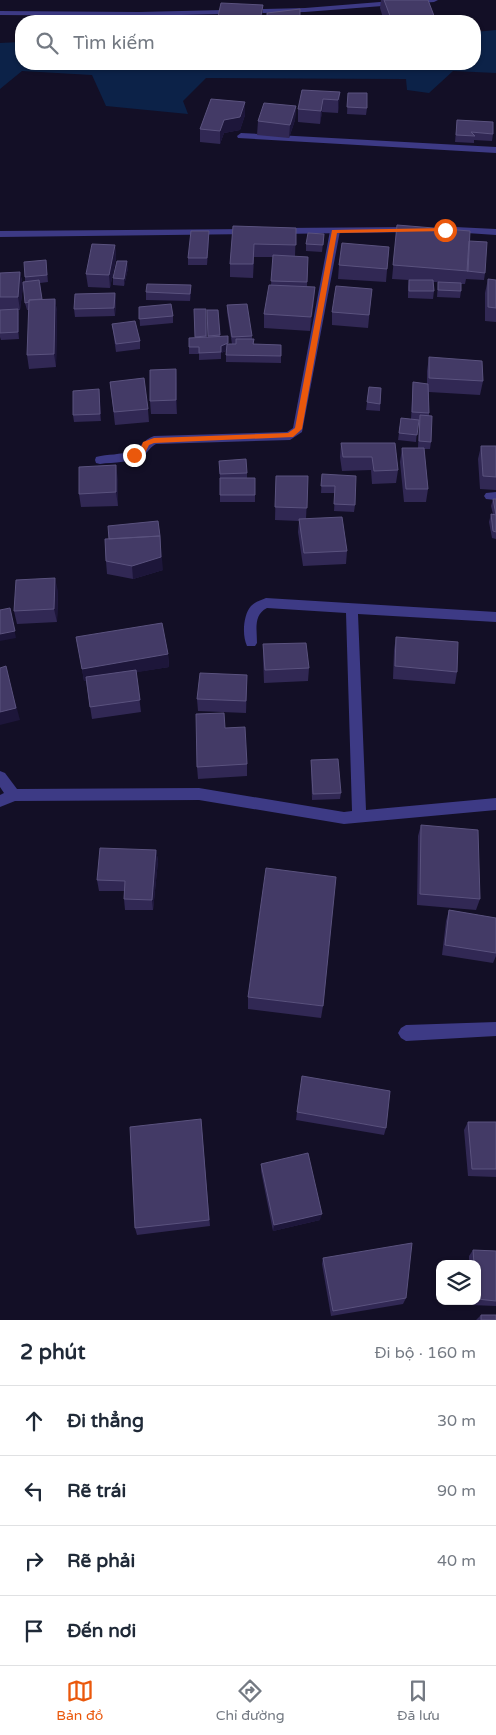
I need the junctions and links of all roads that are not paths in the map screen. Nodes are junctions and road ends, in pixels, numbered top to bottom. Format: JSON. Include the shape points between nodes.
{"nodes":[{"id":1,"x":434,"y":0,"type":"edge"},
{"id":2,"x":0,"y":14,"type":"edge"},
{"id":3,"x":241,"y":136,"type":"dead end"},
{"id":4,"x":496,"y":150,"type":"edge"},
{"id":5,"x":426,"y":230,"type":"edge"},
{"id":6,"x":445,"y":230,"type":"edge"},
{"id":7,"x":334,"y":231,"type":"junction"},
{"id":8,"x":496,"y":232,"type":"edge"},
{"id":9,"x":0,"y":234,"type":"edge"},
{"id":10,"x":100,"y":460,"type":"dead end"},
{"id":11,"x":352,"y":609,"type":"junction"},
{"id":12,"x":496,"y":617,"type":"edge"},
{"id":13,"x":251,"y":643,"type":"dead end"},
{"id":14,"x":0,"y":777,"type":"edge"},
{"id":15,"x":14,"y":794,"type":"junction"},
{"id":16,"x":0,"y":801,"type":"edge"},
{"id":17,"x":496,"y":804,"type":"edge"},
{"id":18,"x":359,"y":816,"type":"junction"},
{"id":19,"x":496,"y":1029,"type":"edge"},
{"id":20,"x":406,"y":1033,"type":"dead end"}],
"edges":[{"from":1,"to":2,"type":"street","via":[[306,10]]},
{"from":3,"to":4,"type":"street"},
{"from":5,"to":7,"type":"street"},
{"from":6,"to":8,"type":"street"},
{"from":7,"to":9,"type":"street"},
{"from":7,"to":10,"type":"street","via":[[298,429],[290,436],[154,440],[134,455]]},
{"from":11,"to":12,"type":"street"},
{"from":11,"to":13,"type":"street","via":[[257,605],[252,612]]},
{"from":11,"to":18,"type":"street"},
{"from":14,"to":15,"type":"street"},
{"from":15,"to":16,"type":"street"},
{"from":15,"to":18,"type":"street","via":[[199,794],[344,818]]},
{"from":17,"to":18,"type":"street"},
{"from":19,"to":20,"type":"street"}]}
